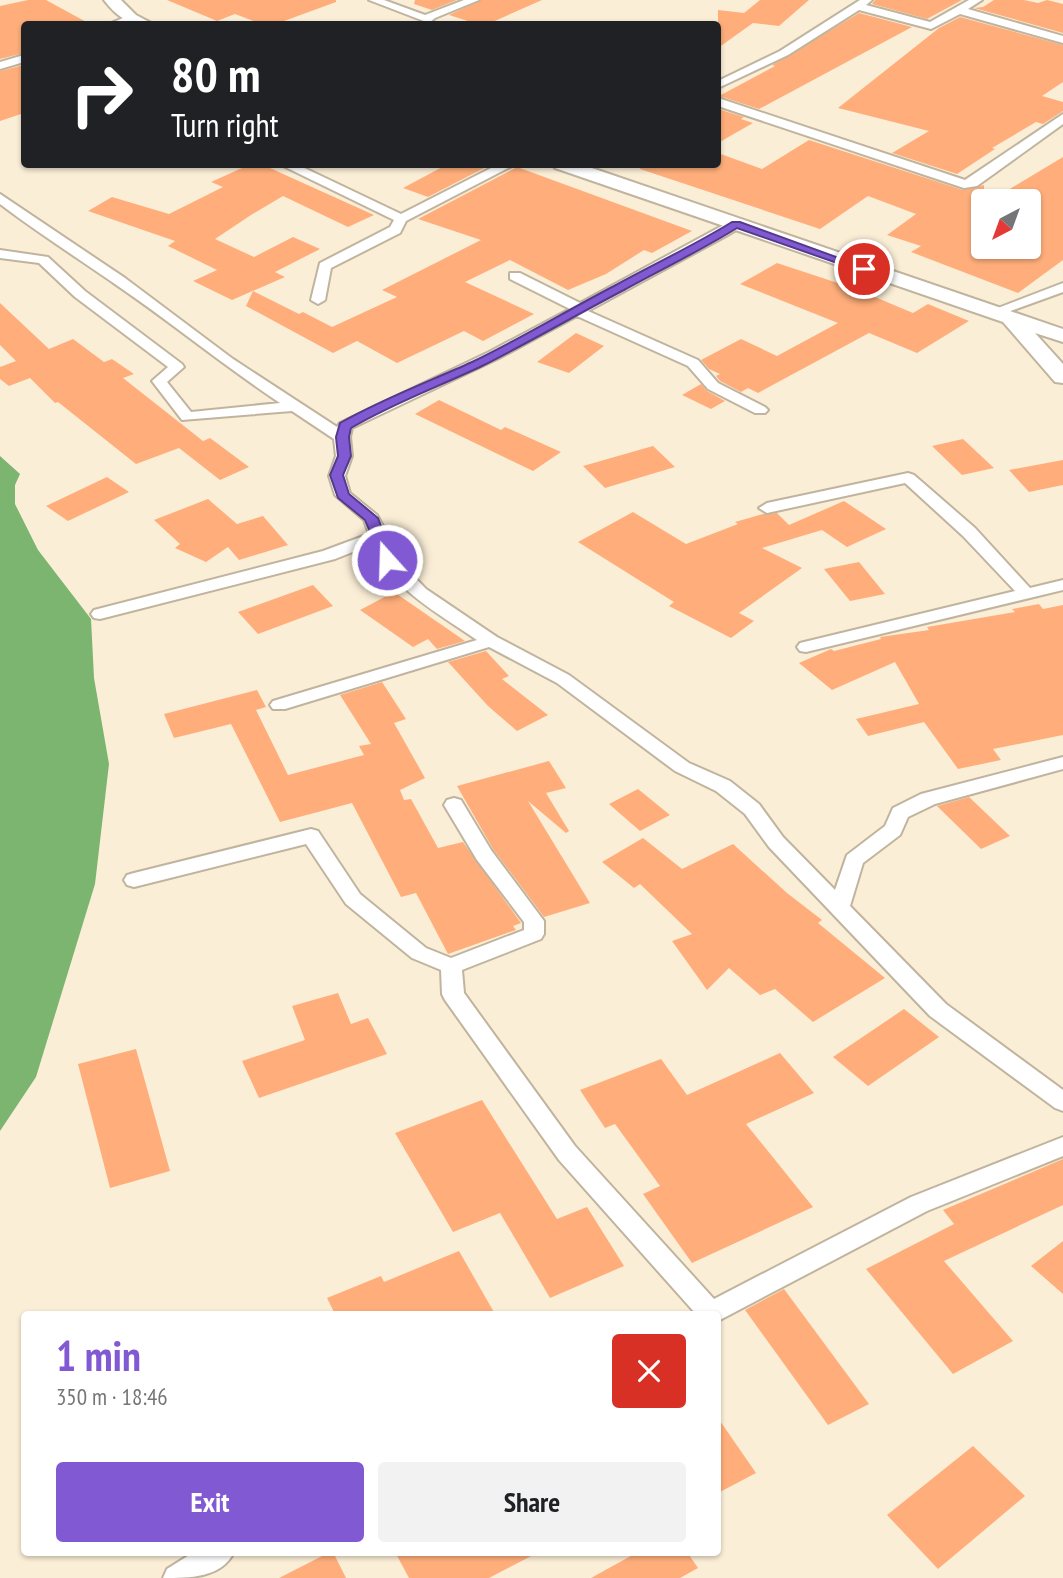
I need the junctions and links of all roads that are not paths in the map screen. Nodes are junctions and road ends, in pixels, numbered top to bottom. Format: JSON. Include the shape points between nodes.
{"nodes":[{"id":1,"x":112,"y":0,"type":"edge"},
{"id":2,"x":373,"y":0,"type":"edge"},
{"id":3,"x":474,"y":0,"type":"edge"},
{"id":4,"x":977,"y":0,"type":"edge"},
{"id":5,"x":862,"y":3,"type":"edge"},
{"id":6,"x":959,"y":10,"type":"junction"},
{"id":7,"x":129,"y":21,"type":"edge"},
{"id":8,"x":1063,"y":40,"type":"edge"},
{"id":9,"x":21,"y":59,"type":"edge"},
{"id":10,"x":0,"y":66,"type":"edge"},
{"id":11,"x":721,"y":84,"type":"edge"},
{"id":12,"x":721,"y":103,"type":"edge"},
{"id":13,"x":1063,"y":118,"type":"edge"},
{"id":14,"x":293,"y":168,"type":"edge"},
{"id":15,"x":502,"y":168,"type":"edge"},
{"id":16,"x":577,"y":168,"type":"edge"},
{"id":17,"x":2,"y":202,"type":"edge"},
{"id":18,"x":401,"y":219,"type":"junction"},
{"id":19,"x":736,"y":224,"type":"junction"},
{"id":20,"x":0,"y":254,"type":"edge"},
{"id":21,"x":515,"y":276,"type":"dead end"},
{"id":22,"x":1063,"y":287,"type":"edge"},
{"id":23,"x":318,"y":300,"type":"dead end"},
{"id":24,"x":579,"y":310,"type":"junction"},
{"id":25,"x":1001,"y":316,"type":"junction"},
{"id":26,"x":1063,"y":336,"type":"edge"},
{"id":27,"x":1063,"y":377,"type":"edge"},
{"id":28,"x":295,"y":407,"type":"junction"},
{"id":29,"x":760,"y":410,"type":"dead end"},
{"id":30,"x":342,"y":437,"type":"junction"},
{"id":31,"x":767,"y":509,"type":"dead end"},
{"id":32,"x":380,"y":535,"type":"junction"},
{"id":33,"x":1063,"y":585,"type":"edge"},
{"id":34,"x":1026,"y":593,"type":"junction"},
{"id":35,"x":100,"y":614,"type":"dead end"},
{"id":36,"x":491,"y":641,"type":"junction"},
{"id":37,"x":806,"y":647,"type":"dead end"},
{"id":38,"x":279,"y":705,"type":"dead end"},
{"id":39,"x":1063,"y":763,"type":"edge"},
{"id":40,"x":454,"y":805,"type":"dead end"},
{"id":41,"x":134,"y":880,"type":"dead end"},
{"id":42,"x":840,"y":906,"type":"junction"},
{"id":43,"x":451,"y":966,"type":"junction"},
{"id":44,"x":1063,"y":1102,"type":"edge"},
{"id":45,"x":1063,"y":1146,"type":"edge"},
{"id":46,"x":707,"y":1311,"type":"edge"},
{"id":47,"x":713,"y":1311,"type":"edge"},
{"id":48,"x":213,"y":1556,"type":"edge"},
{"id":49,"x":177,"y":1578,"type":"edge"}],
"edges":[{"from":1,"to":7,"type":"street"},
{"from":2,"to":3,"type":"street","via":[[429,20]]},
{"from":4,"to":6,"type":"street"},
{"from":5,"to":6,"type":"street","via":[[925,26]]},
{"from":5,"to":11,"type":"street","via":[[784,53]]},
{"from":6,"to":8,"type":"street"},
{"from":9,"to":10,"type":"street"},
{"from":12,"to":13,"type":"street","via":[[964,184],[972,183]]},
{"from":14,"to":18,"type":"street"},
{"from":15,"to":18,"type":"street"},
{"from":16,"to":19,"type":"street"},
{"from":17,"to":28,"type":"street"},
{"from":18,"to":23,"type":"street","via":[[396,230],[325,266]]},
{"from":19,"to":24,"type":"street"},
{"from":19,"to":25,"type":"street"},
{"from":20,"to":28,"type":"street","via":[[43,260],[177,368],[159,381],[187,417]]},
{"from":21,"to":24,"type":"street"},
{"from":22,"to":25,"type":"street"},
{"from":24,"to":29,"type":"street","via":[[693,363],[713,386]]},
{"from":24,"to":30,"type":"street","via":[[476,364],[374,409],[345,426]]},
{"from":25,"to":26,"type":"street"},
{"from":25,"to":27,"type":"street"},
{"from":28,"to":30,"type":"street"},
{"from":30,"to":32,"type":"street","via":[[344,456],[337,475],[343,495],[371,518]]},
{"from":31,"to":34,"type":"street","via":[[908,478],[969,532]]},
{"from":32,"to":35,"type":"street","via":[[330,555]]},
{"from":32,"to":36,"type":"street","via":[[387,560],[420,593]]},
{"from":33,"to":34,"type":"street"},
{"from":34,"to":37,"type":"street"},
{"from":36,"to":38,"type":"street"},
{"from":36,"to":42,"type":"street","via":[[563,679],[682,767],[723,786],[752,808],[776,842]]},
{"from":39,"to":42,"type":"street","via":[[928,799],[900,813],[893,830],[854,860]]},
{"from":40,"to":43,"type":"street","via":[[484,855],[534,921],[534,934]]},
{"from":41,"to":43,"type":"street","via":[[311,835],[353,899],[419,953]]},
{"from":42,"to":44,"type":"street","via":[[938,1010]]},
{"from":43,"to":46,"type":"street","via":[[453,994],[567,1153]]},
{"from":45,"to":47,"type":"street","via":[[919,1204]]},
{"from":48,"to":49,"type":"street"}]}
